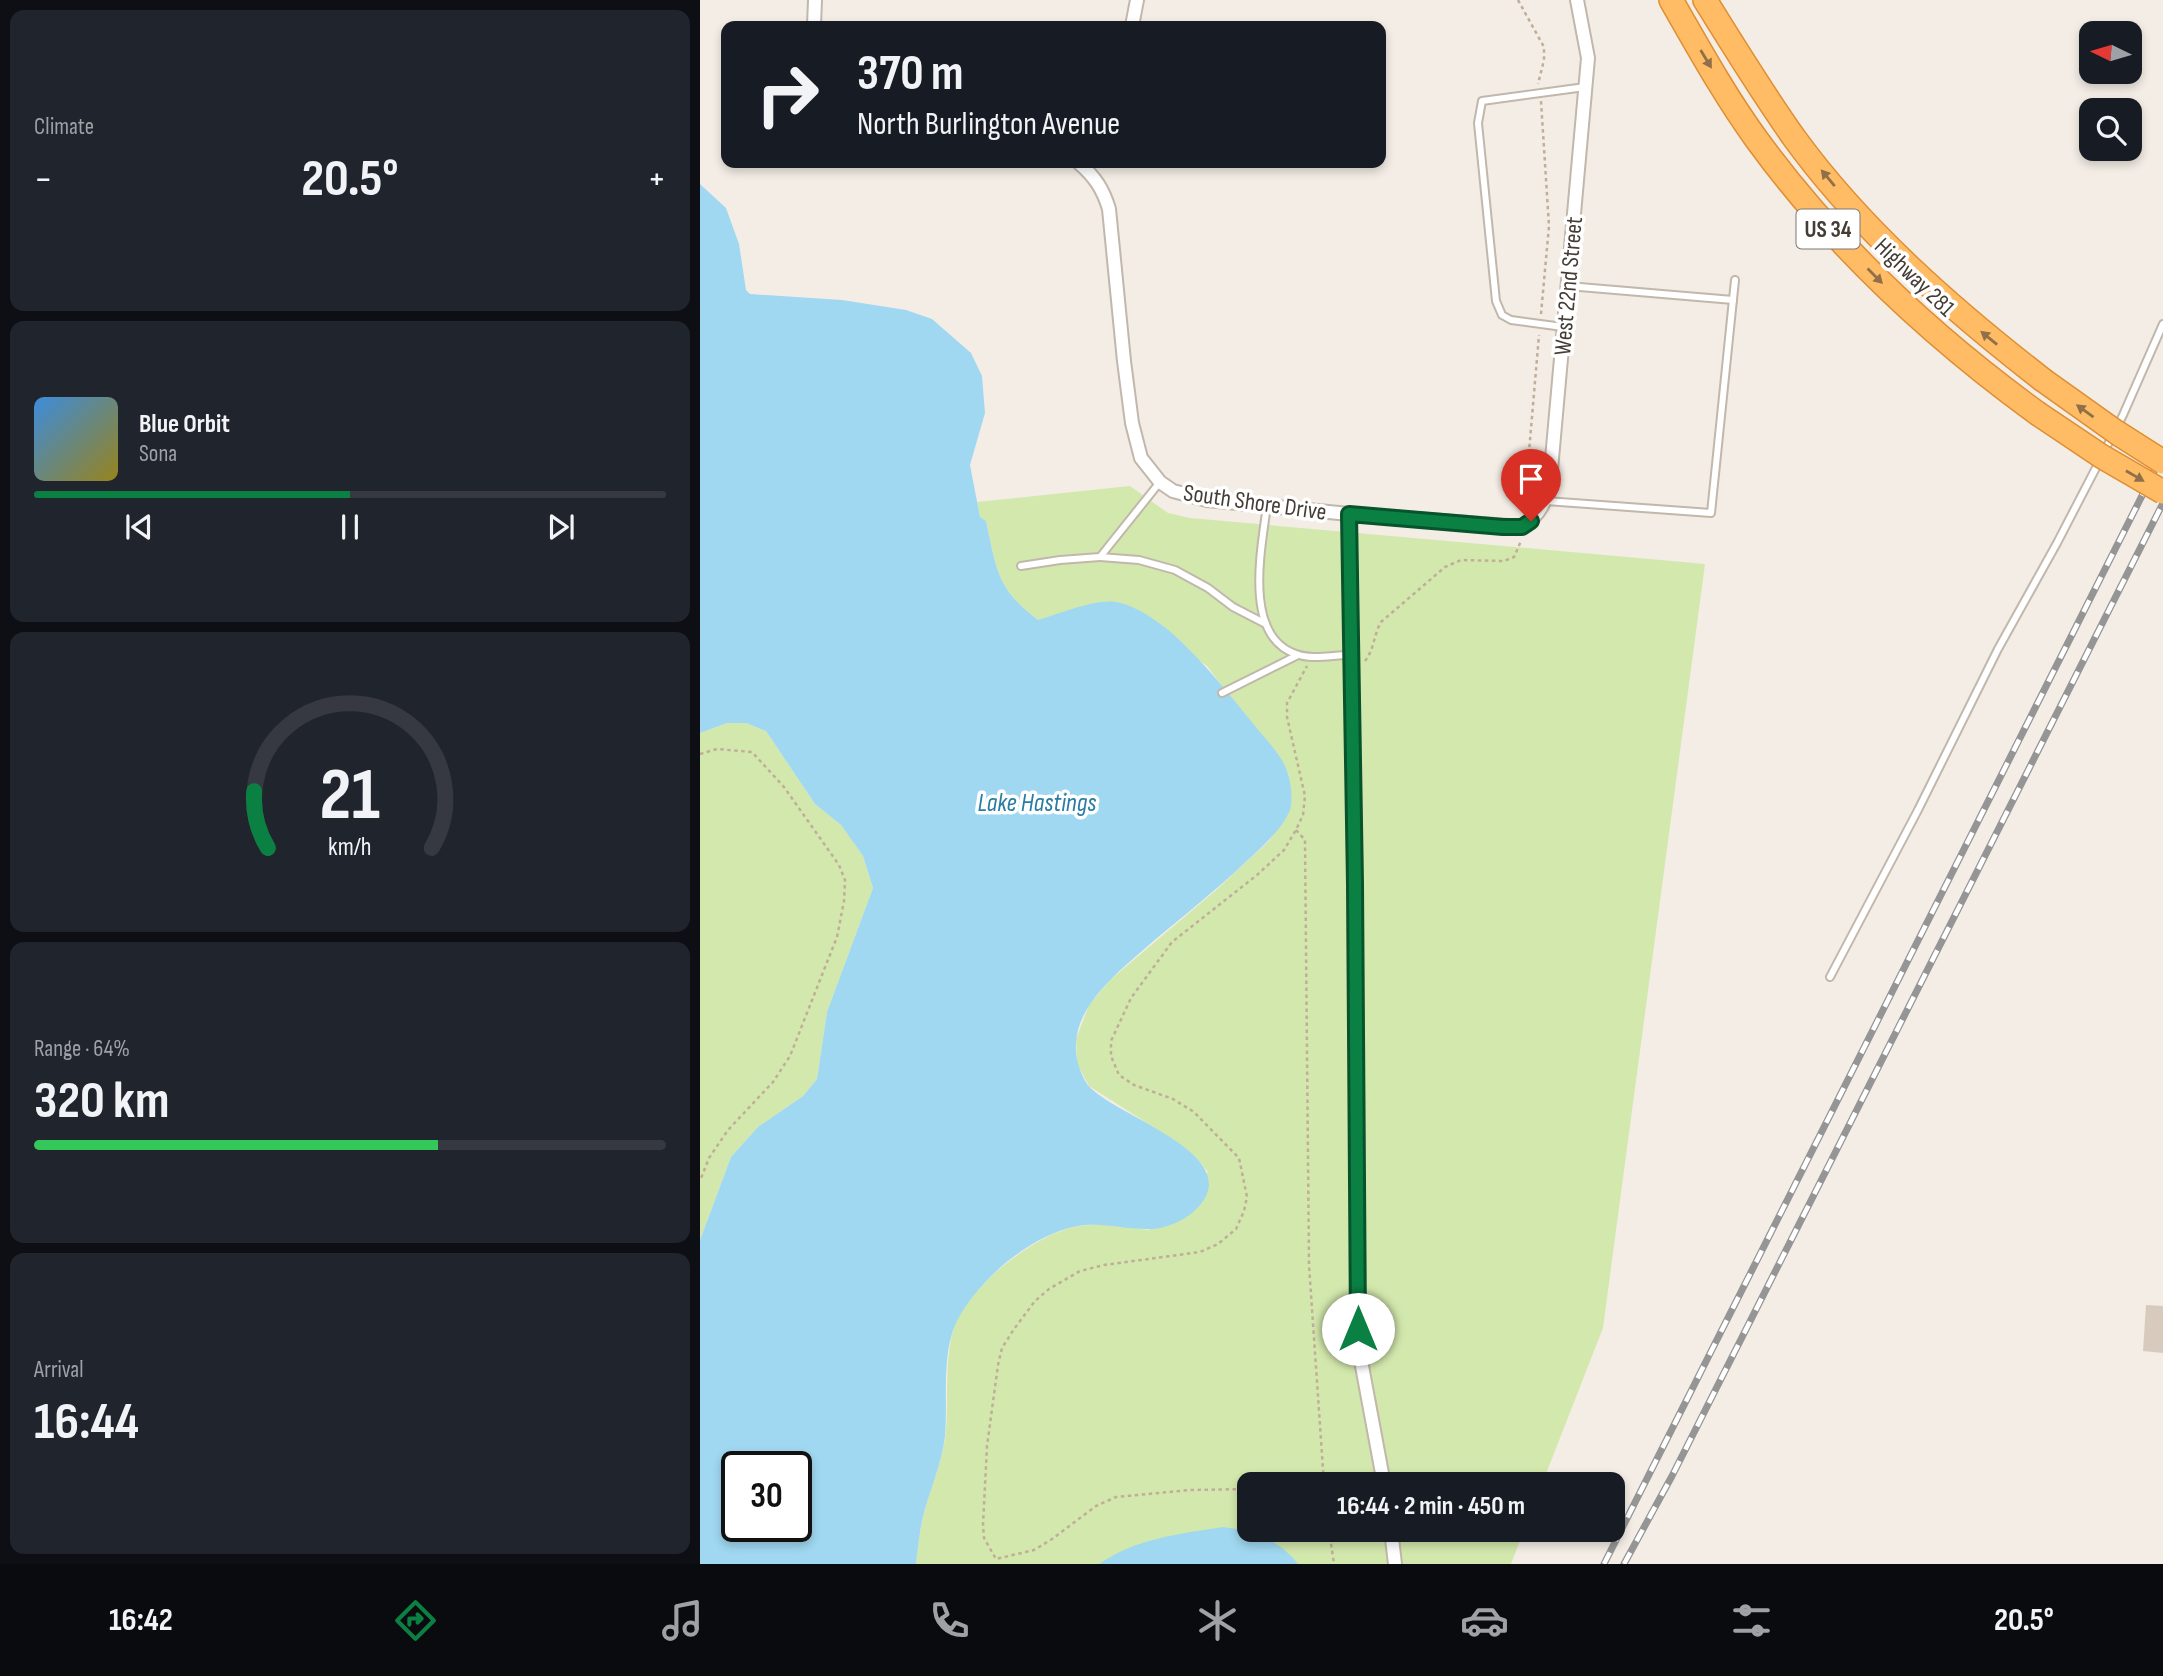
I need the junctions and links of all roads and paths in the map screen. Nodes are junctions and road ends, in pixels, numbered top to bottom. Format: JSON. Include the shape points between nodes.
{"nodes":[{"id":1,"x":815,"y":0,"type":"edge"},
{"id":2,"x":1137,"y":0,"type":"edge"},
{"id":3,"x":1518,"y":0,"type":"edge"},
{"id":4,"x":1577,"y":0,"type":"edge"},
{"id":5,"x":1671,"y":0,"type":"edge"},
{"id":6,"x":1705,"y":0,"type":"edge"},
{"id":7,"x":814,"y":21,"type":"edge"},
{"id":8,"x":1133,"y":21,"type":"edge"},
{"id":9,"x":1585,"y":87,"type":"junction"},
{"id":10,"x":1540,"y":94,"type":"junction"},
{"id":11,"x":1095,"y":168,"type":"edge"},
{"id":12,"x":1735,"y":280,"type":"dead end"},
{"id":13,"x":1568,"y":286,"type":"junction"},
{"id":14,"x":1733,"y":300,"type":"junction"},
{"id":15,"x":2163,"y":324,"type":"edge"},
{"id":16,"x":1540,"y":326,"type":"junction"},
{"id":17,"x":1564,"y":327,"type":"junction"},
{"id":18,"x":2163,"y":462,"type":"edge"},
{"id":19,"x":1160,"y":482,"type":"junction"},
{"id":20,"x":2163,"y":492,"type":"edge"},
{"id":21,"x":1546,"y":501,"type":"junction"},
{"id":22,"x":1267,"y":505,"type":"junction"},
{"id":23,"x":1349,"y":514,"type":"junction"},
{"id":24,"x":1522,"y":527,"type":"junction"},
{"id":25,"x":1100,"y":557,"type":"junction"},
{"id":26,"x":1021,"y":566,"type":"dead end"},
{"id":27,"x":1266,"y":624,"type":"junction"},
{"id":28,"x":1298,"y":655,"type":"junction"},
{"id":29,"x":1311,"y":656,"type":"junction"},
{"id":30,"x":1350,"y":659,"type":"junction"},
{"id":31,"x":1317,"y":668,"type":"dead end"},
{"id":32,"x":1306,"y":669,"type":"junction"},
{"id":33,"x":1222,"y":693,"type":"dead end"},
{"id":34,"x":700,"y":754,"type":"edge"},
{"id":35,"x":1296,"y":830,"type":"junction"},
{"id":36,"x":1830,"y":977,"type":"dead end"},
{"id":37,"x":700,"y":1181,"type":"edge"},
{"id":38,"x":1323,"y":1472,"type":"edge"},
{"id":39,"x":1382,"y":1472,"type":"edge"},
{"id":40,"x":1237,"y":1489,"type":"edge"},
{"id":41,"x":1331,"y":1542,"type":"edge"},
{"id":42,"x":1392,"y":1542,"type":"edge"},
{"id":43,"x":996,"y":1559,"type":"junction"},
{"id":44,"x":991,"y":1564,"type":"edge"},
{"id":45,"x":1334,"y":1564,"type":"edge"},
{"id":46,"x":1395,"y":1564,"type":"edge"}],
"edges":[{"from":1,"to":7,"type":"street"},
{"from":2,"to":8,"type":"street"},
{"from":3,"to":10,"type":"path","via":[[1544,47],[1537,82]]},
{"from":4,"to":9,"type":"street","name":"West 22nd Street","via":[[1588,58]]},
{"from":5,"to":20,"type":"highway","name":"Highway 281","number":"US 34","one_way":true,"bridge":true,"via":[[1756,139],[1833,235],[1949,346],[2037,413]]},
{"from":18,"to":6,"type":"highway","name":"Highway 281","number":"US 34","one_way":true,"bridge":true,"via":[[2043,380],[1944,300],[1868,224],[1796,141]]},
{"from":9,"to":10,"type":"lane"},
{"from":9,"to":13,"type":"street","name":"West 22nd Street"},
{"from":10,"to":16,"type":"path","via":[[1549,226]]},
{"from":10,"to":16,"type":"lane","via":[[1482,101],[1478,123],[1496,301],[1511,320]]},
{"from":11,"to":19,"type":"street","name":"South Shore Drive","via":[[1109,209],[1132,424],[1141,458]]},
{"from":12,"to":14,"type":"lane"},
{"from":13,"to":14,"type":"lane"},
{"from":13,"to":17,"type":"street","name":"West 22nd Street"},
{"from":14,"to":21,"type":"lane","via":[[1711,513]]},
{"from":15,"to":36,"type":"lane","via":[[2123,415]]},
{"from":16,"to":17,"type":"lane"},
{"from":16,"to":24,"type":"path"},
{"from":17,"to":21,"type":"street","name":"West 22nd Street"},
{"from":19,"to":22,"type":"street","name":"South Shore Drive","via":[[1187,496]]},
{"from":19,"to":25,"type":"lane"},
{"from":21,"to":24,"type":"street"},
{"from":22,"to":23,"type":"street","name":"South Shore Drive"},
{"from":22,"to":27,"type":"lane","via":[[1258,579]]},
{"from":23,"to":24,"type":"street"},
{"from":23,"to":30,"type":"street","name":"South Shore Drive"},
{"from":24,"to":30,"type":"path","via":[[1514,557],[1461,560],[1445,567],[1381,622],[1364,661]]},
{"from":25,"to":26,"type":"lane"},
{"from":25,"to":27,"type":"lane","via":[[1139,560],[1175,570]]},
{"from":27,"to":28,"type":"lane","via":[[1285,649]]},
{"from":28,"to":29,"type":"lane"},
{"from":28,"to":33,"type":"lane"},
{"from":29,"to":30,"type":"lane"},
{"from":29,"to":32,"type":"path"},
{"from":30,"to":39,"type":"street","name":"South Shore Drive","via":[[1358,1329]]},
{"from":31,"to":32,"type":"path"},
{"from":32,"to":35,"type":"path","via":[[1287,703],[1305,796]]},
{"from":34,"to":37,"type":"path","via":[[717,749],[752,752],[825,844],[845,880],[837,937],[790,1056],[773,1082],[728,1130]]},
{"from":35,"to":38,"type":"path","via":[[1305,840],[1307,1220]]},
{"from":35,"to":43,"type":"path","via":[[1284,850],[1257,875],[1172,942],[1131,998],[1111,1041],[1119,1075],[1194,1112],[1239,1158],[1247,1197],[1244,1211],[1236,1229],[1200,1252],[1080,1271],[1035,1301],[1014,1329],[998,1365],[987,1446],[982,1525]]},
{"from":40,"to":43,"type":"path","via":[[1126,1494],[1096,1506],[1034,1550]]},
{"from":41,"to":45,"type":"path"},
{"from":42,"to":46,"type":"street"},
{"from":43,"to":44,"type":"path"}]}
